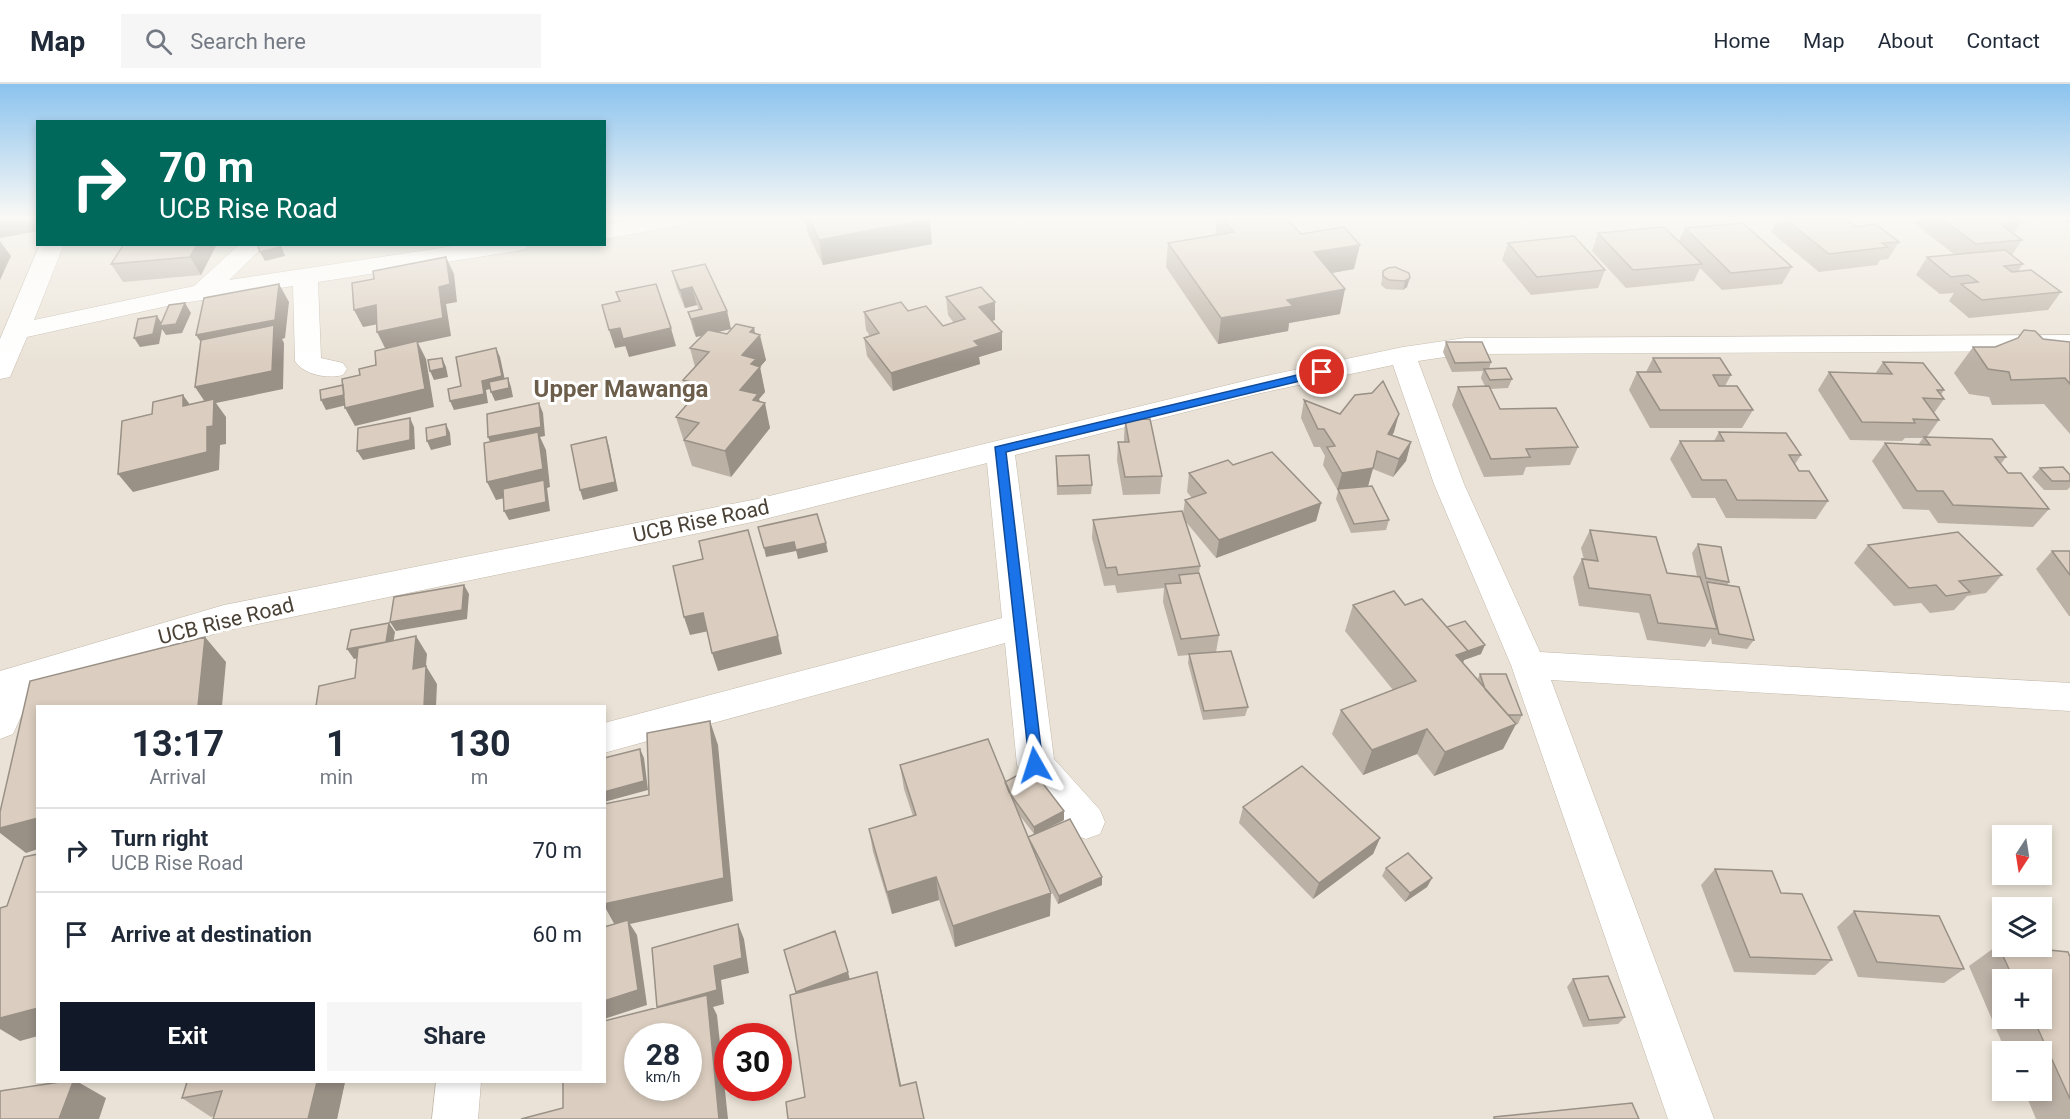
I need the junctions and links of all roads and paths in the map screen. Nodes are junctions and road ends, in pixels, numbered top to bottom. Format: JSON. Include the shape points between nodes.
{"nodes":[{"id":1,"x":40,"y":267,"type":"edge"},
{"id":2,"x":228,"y":267,"type":"edge"},
{"id":3,"x":367,"y":267,"type":"edge"},
{"id":4,"x":305,"y":277,"type":"junction"},
{"id":5,"x":201,"y":292,"type":"junction"},
{"id":6,"x":13,"y":321,"type":"edge"},
{"id":7,"x":2070,"y":343,"type":"edge"},
{"id":8,"x":1403,"y":355,"type":"junction"},
{"id":9,"x":333,"y":369,"type":"dead end"},
{"id":10,"x":0,"y":371,"type":"edge"},
{"id":11,"x":1000,"y":450,"type":"junction"},
{"id":12,"x":1020,"y":626,"type":"junction"},
{"id":13,"x":1528,"y":665,"type":"junction"},
{"id":14,"x":10,"y":682,"type":"edge"},
{"id":15,"x":2070,"y":697,"type":"edge"},
{"id":16,"x":0,"y":723,"type":"edge"},
{"id":17,"x":606,"y":737,"type":"edge"},
{"id":18,"x":1086,"y":822,"type":"dead end"},
{"id":19,"x":459,"y":1083,"type":"edge"},
{"id":20,"x":456,"y":1119,"type":"edge"},
{"id":21,"x":1692,"y":1119,"type":"edge"}],
"edges":[{"from":1,"to":6,"type":"street"},
{"from":2,"to":5,"type":"street"},
{"from":3,"to":4,"type":"street"},
{"from":4,"to":5,"type":"street"},
{"from":4,"to":9,"type":"street","via":[[308,361]]},
{"from":5,"to":6,"type":"street"},
{"from":6,"to":10,"type":"street"},
{"from":7,"to":8,"type":"street","name":"UCB Rise Road","via":[[1465,346]]},
{"from":8,"to":11,"type":"street","name":"UCB Rise Road","via":[[1261,385]]},
{"from":8,"to":13,"type":"street","via":[[1449,484]]},
{"from":11,"to":12,"type":"street"},
{"from":11,"to":14,"type":"street","name":"UCB Rise Road","via":[[757,510],[224,618]]},
{"from":12,"to":17,"type":"street"},
{"from":12,"to":18,"type":"street","via":[[1035,765]]},
{"from":13,"to":15,"type":"street"},
{"from":13,"to":21,"type":"street"},
{"from":14,"to":16,"type":"street"},
{"from":19,"to":20,"type":"street"}]}
